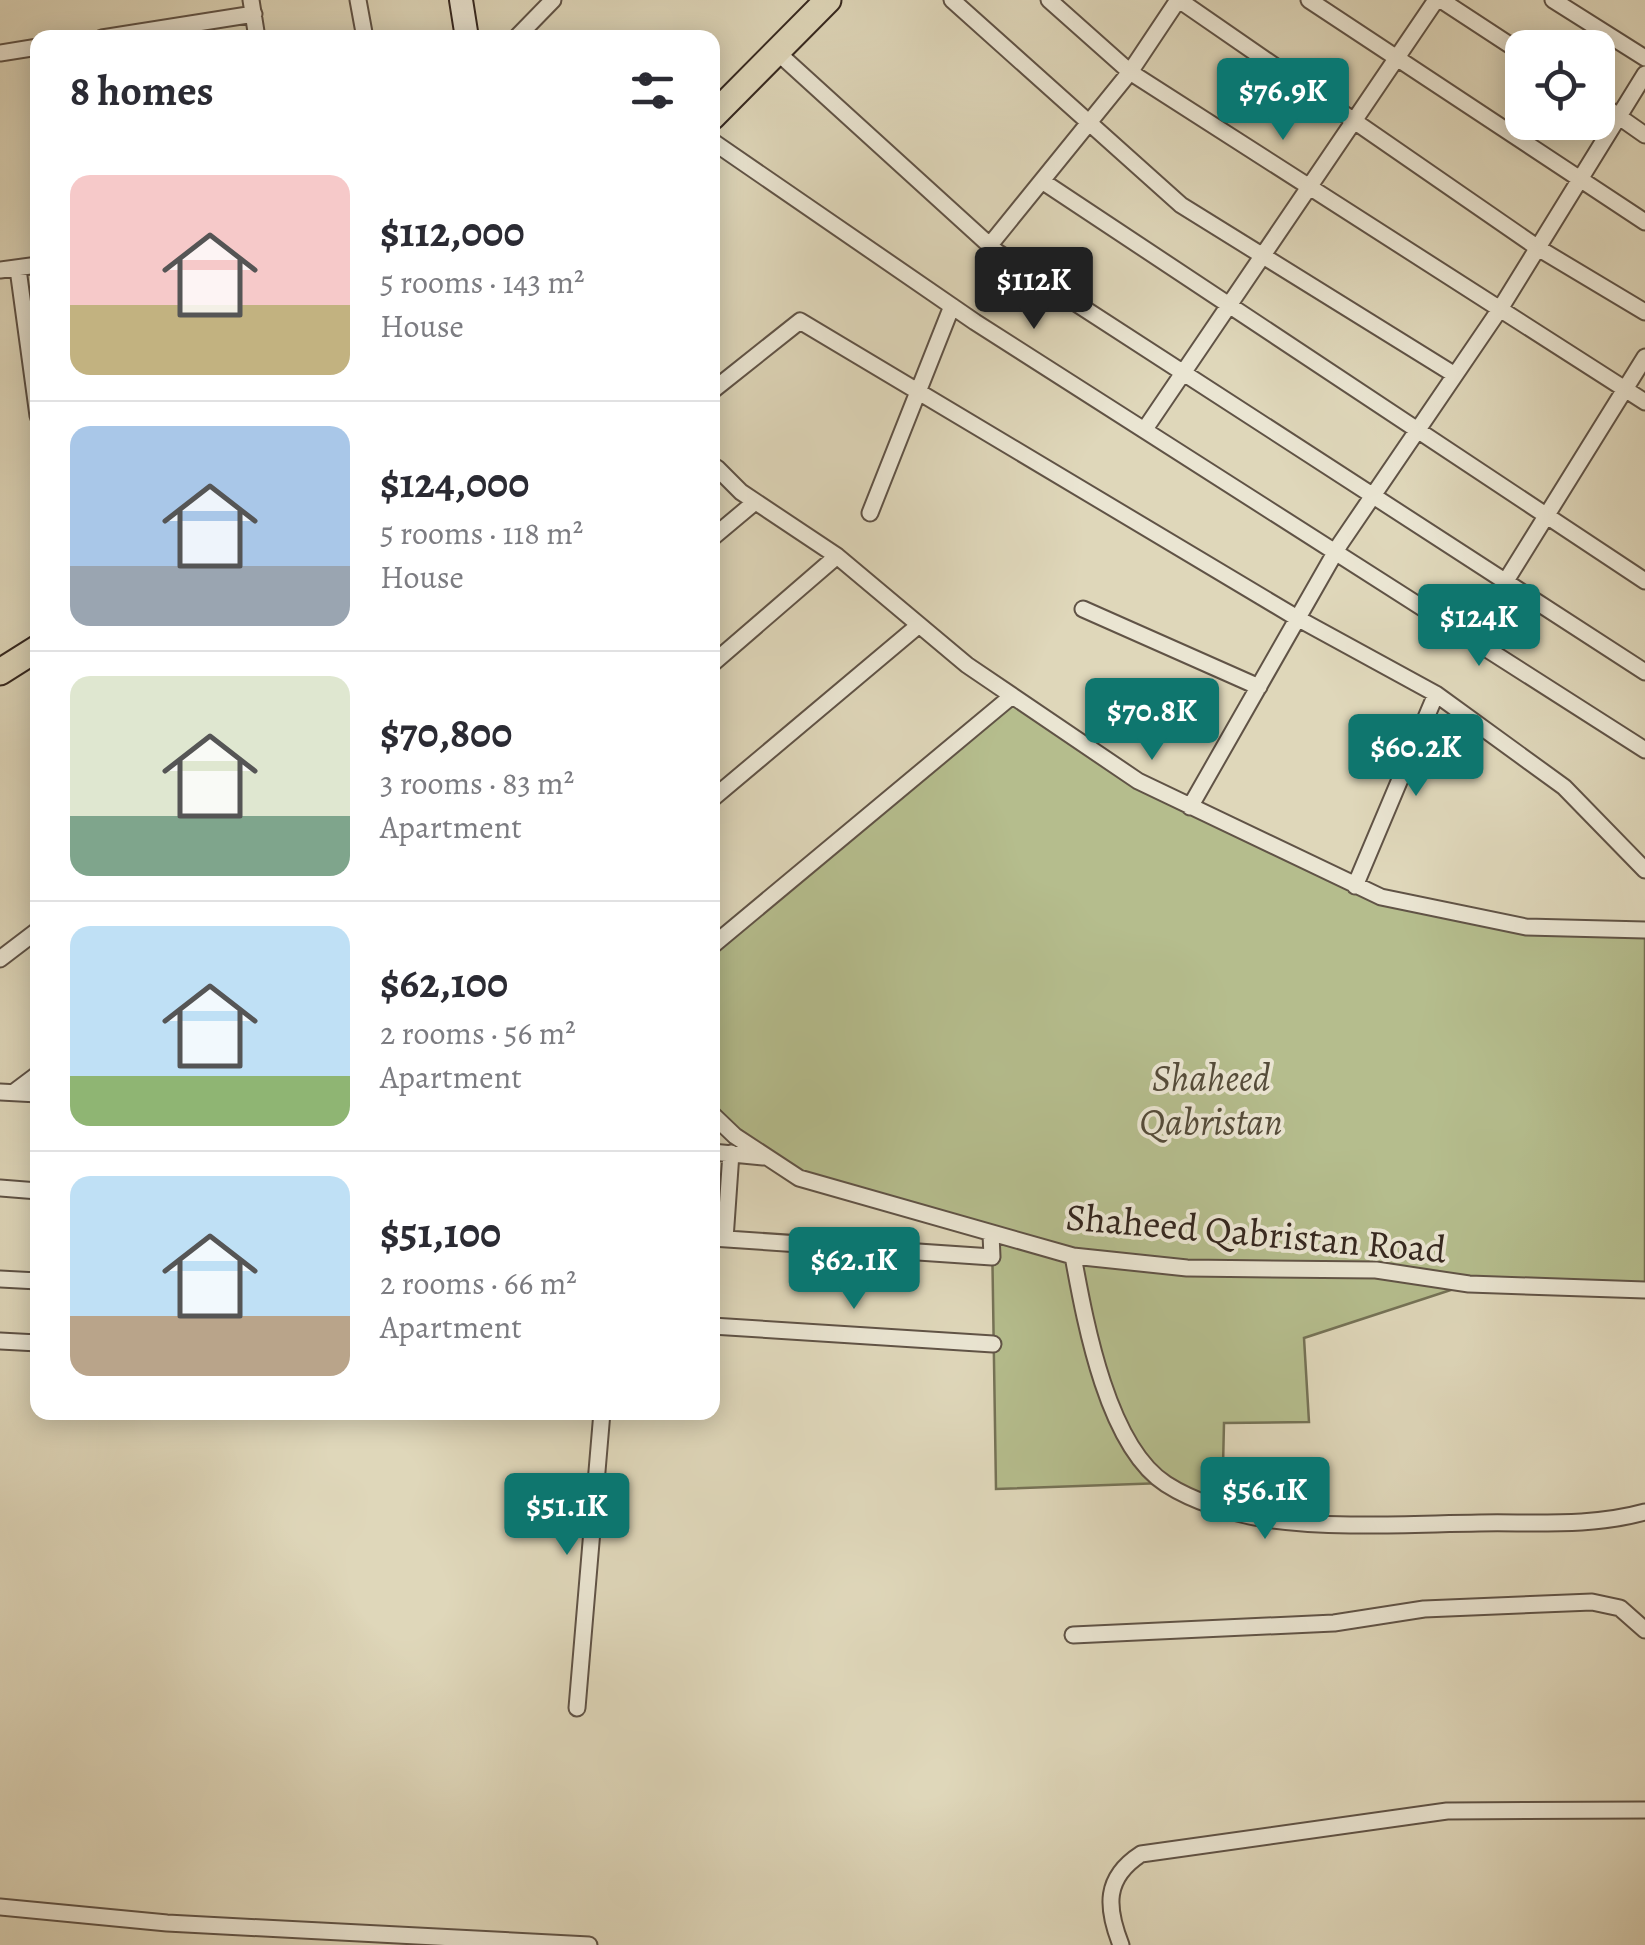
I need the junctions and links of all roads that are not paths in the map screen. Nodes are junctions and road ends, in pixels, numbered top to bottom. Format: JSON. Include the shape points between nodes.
{"nodes":[{"id":1,"x":358,"y":0,"type":"edge"},
{"id":2,"x":461,"y":0,"type":"edge"},
{"id":3,"x":553,"y":0,"type":"edge"},
{"id":4,"x":828,"y":0,"type":"edge"},
{"id":5,"x":952,"y":0,"type":"edge"},
{"id":6,"x":1049,"y":0,"type":"edge"},
{"id":7,"x":1178,"y":0,"type":"edge"},
{"id":8,"x":1309,"y":0,"type":"edge"},
{"id":9,"x":1439,"y":0,"type":"edge"},
{"id":10,"x":1553,"y":0,"type":"edge"},
{"id":11,"x":252,"y":7,"type":"edge"},
{"id":12,"x":141,"y":30,"type":"edge"},
{"id":13,"x":364,"y":30,"type":"edge"},
{"id":14,"x":466,"y":30,"type":"edge"},
{"id":15,"x":524,"y":30,"type":"edge"},
{"id":16,"x":1505,"y":42,"type":"edge"},
{"id":17,"x":30,"y":49,"type":"edge"},
{"id":18,"x":777,"y":52,"type":"junction"},
{"id":19,"x":0,"y":53,"type":"edge"},
{"id":20,"x":1398,"y":58,"type":"junction"},
{"id":21,"x":1645,"y":58,"type":"edge"},
{"id":22,"x":1130,"y":72,"type":"junction"},
{"id":23,"x":1645,"y":74,"type":"edge"},
{"id":24,"x":720,"y":109,"type":"edge"},
{"id":25,"x":1615,"y":113,"type":"edge"},
{"id":26,"x":1619,"y":116,"type":"junction"},
{"id":27,"x":1355,"y":122,"type":"junction"},
{"id":28,"x":1089,"y":123,"type":"junction"},
{"id":29,"x":1645,"y":135,"type":"edge"},
{"id":30,"x":720,"y":146,"type":"edge"},
{"id":31,"x":1581,"y":178,"type":"junction"},
{"id":32,"x":1042,"y":181,"type":"junction"},
{"id":33,"x":1310,"y":188,"type":"junction"},
{"id":34,"x":1645,"y":222,"type":"edge"},
{"id":35,"x":990,"y":246,"type":"junction"},
{"id":36,"x":1538,"y":248,"type":"junction"},
{"id":37,"x":1264,"y":257,"type":"junction"},
{"id":38,"x":30,"y":267,"type":"edge"},
{"id":39,"x":18,"y":269,"type":"junction"},
{"id":40,"x":0,"y":270,"type":"edge"},
{"id":41,"x":952,"y":306,"type":"junction"},
{"id":42,"x":1230,"y":308,"type":"junction"},
{"id":43,"x":1500,"y":309,"type":"junction"},
{"id":44,"x":1645,"y":312,"type":"edge"},
{"id":45,"x":30,"y":357,"type":"edge"},
{"id":46,"x":1645,"y":358,"type":"edge"},
{"id":47,"x":1184,"y":372,"type":"junction"},
{"id":48,"x":1455,"y":376,"type":"junction"},
{"id":49,"x":720,"y":385,"type":"edge"},
{"id":50,"x":1624,"y":389,"type":"junction"},
{"id":51,"x":915,"y":390,"type":"junction"},
{"id":52,"x":1645,"y":402,"type":"edge"},
{"id":53,"x":1144,"y":429,"type":"junction"},
{"id":54,"x":1416,"y":432,"type":"junction"},
{"id":55,"x":720,"y":471,"type":"edge"},
{"id":56,"x":1375,"y":494,"type":"junction"},
{"id":57,"x":756,"y":502,"type":"junction"},
{"id":58,"x":870,"y":513,"type":"dead end"},
{"id":59,"x":1546,"y":516,"type":"junction"},
{"id":60,"x":720,"y":531,"type":"edge"},
{"id":61,"x":1336,"y":551,"type":"junction"},
{"id":62,"x":837,"y":556,"type":"junction"},
{"id":63,"x":1504,"y":578,"type":"junction"},
{"id":64,"x":1645,"y":581,"type":"edge"},
{"id":65,"x":1083,"y":610,"type":"dead end"},
{"id":66,"x":1298,"y":618,"type":"junction"},
{"id":67,"x":918,"y":625,"type":"junction"},
{"id":68,"x":1471,"y":638,"type":"junction"},
{"id":69,"x":30,"y":653,"type":"edge"},
{"id":70,"x":720,"y":657,"type":"edge"},
{"id":71,"x":0,"y":672,"type":"edge"},
{"id":72,"x":1645,"y":672,"type":"edge"},
{"id":73,"x":1258,"y":686,"type":"junction"},
{"id":74,"x":1436,"y":694,"type":"junction"},
{"id":75,"x":1012,"y":696,"type":"junction"},
{"id":76,"x":1645,"y":750,"type":"edge"},
{"id":77,"x":720,"y":791,"type":"edge"},
{"id":78,"x":1190,"y":807,"type":"junction"},
{"id":79,"x":1645,"y":870,"type":"edge"},
{"id":80,"x":1355,"y":886,"type":"junction"},
{"id":81,"x":1645,"y":930,"type":"edge"},
{"id":82,"x":30,"y":936,"type":"edge"},
{"id":83,"x":720,"y":939,"type":"edge"},
{"id":84,"x":0,"y":960,"type":"edge"},
{"id":85,"x":30,"y":1079,"type":"edge"},
{"id":86,"x":7,"y":1092,"type":"edge"},
{"id":87,"x":720,"y":1120,"type":"edge"},
{"id":88,"x":720,"y":1153,"type":"edge"},
{"id":89,"x":731,"y":1154,"type":"junction"},
{"id":90,"x":768,"y":1158,"type":"junction"},
{"id":91,"x":0,"y":1188,"type":"edge"},
{"id":92,"x":30,"y":1190,"type":"edge"},
{"id":93,"x":720,"y":1231,"type":"edge"},
{"id":94,"x":991,"y":1234,"type":"junction"},
{"id":95,"x":720,"y":1238,"type":"edge"},
{"id":96,"x":1073,"y":1256,"type":"junction"},
{"id":97,"x":0,"y":1279,"type":"edge"},
{"id":98,"x":30,"y":1281,"type":"edge"},
{"id":99,"x":1645,"y":1290,"type":"edge"},
{"id":100,"x":720,"y":1327,"type":"edge"},
{"id":101,"x":0,"y":1341,"type":"edge"},
{"id":102,"x":30,"y":1343,"type":"edge"},
{"id":103,"x":993,"y":1344,"type":"dead end"},
{"id":104,"x":601,"y":1420,"type":"edge"},
{"id":105,"x":1645,"y":1512,"type":"edge"},
{"id":106,"x":1645,"y":1630,"type":"edge"},
{"id":107,"x":1073,"y":1635,"type":"dead end"},
{"id":108,"x":578,"y":1708,"type":"dead end"},
{"id":109,"x":1645,"y":1810,"type":"edge"},
{"id":110,"x":0,"y":1906,"type":"edge"},
{"id":111,"x":589,"y":1945,"type":"edge"},
{"id":112,"x":1120,"y":1945,"type":"edge"}],
"edges":[{"from":1,"to":13,"type":"street"},
{"from":2,"to":14,"type":"street"},
{"from":3,"to":15,"type":"street"},
{"from":4,"to":18,"type":"main road"},
{"from":5,"to":28,"type":"street"},
{"from":6,"to":22,"type":"street"},
{"from":7,"to":22,"type":"street"},
{"from":7,"to":27,"type":"street"},
{"from":8,"to":20,"type":"street"},
{"from":9,"to":16,"type":"street"},
{"from":9,"to":20,"type":"street"},
{"from":10,"to":21,"type":"street"},
{"from":11,"to":12,"type":"street"},
{"from":17,"to":19,"type":"street"},
{"from":18,"to":24,"type":"main road"},
{"from":18,"to":35,"type":"street"},
{"from":20,"to":27,"type":"street"},
{"from":20,"to":31,"type":"street"},
{"from":22,"to":28,"type":"street"},
{"from":22,"to":33,"type":"street"},
{"from":23,"to":26,"type":"street"},
{"from":25,"to":26,"type":"street"},
{"from":26,"to":29,"type":"street"},
{"from":26,"to":31,"type":"street"},
{"from":27,"to":33,"type":"street"},
{"from":27,"to":36,"type":"street"},
{"from":28,"to":32,"type":"street"},
{"from":28,"to":37,"type":"street","via":[[1181,205]]},
{"from":30,"to":41,"type":"street"},
{"from":31,"to":34,"type":"street"},
{"from":31,"to":36,"type":"street"},
{"from":32,"to":35,"type":"street"},
{"from":32,"to":42,"type":"street"},
{"from":33,"to":37,"type":"street"},
{"from":33,"to":43,"type":"street"},
{"from":35,"to":47,"type":"street"},
{"from":36,"to":43,"type":"street"},
{"from":36,"to":44,"type":"street"},
{"from":37,"to":42,"type":"street"},
{"from":37,"to":48,"type":"street"},
{"from":38,"to":39,"type":"street"},
{"from":39,"to":40,"type":"street"},
{"from":39,"to":45,"type":"street"},
{"from":41,"to":51,"type":"street"},
{"from":41,"to":53,"type":"street"},
{"from":42,"to":47,"type":"street"},
{"from":42,"to":54,"type":"street"},
{"from":43,"to":48,"type":"street"},
{"from":43,"to":50,"type":"street"},
{"from":46,"to":50,"type":"street"},
{"from":47,"to":53,"type":"street"},
{"from":47,"to":56,"type":"street"},
{"from":48,"to":54,"type":"street"},
{"from":49,"to":51,"type":"street","via":[[800,321]]},
{"from":50,"to":52,"type":"street"},
{"from":50,"to":59,"type":"street"},
{"from":51,"to":58,"type":"street"},
{"from":51,"to":66,"type":"street"},
{"from":53,"to":61,"type":"street"},
{"from":54,"to":56,"type":"street"},
{"from":54,"to":59,"type":"street"},
{"from":55,"to":57,"type":"street"},
{"from":56,"to":61,"type":"street"},
{"from":56,"to":63,"type":"street"},
{"from":57,"to":60,"type":"street"},
{"from":57,"to":62,"type":"street"},
{"from":59,"to":63,"type":"street"},
{"from":59,"to":64,"type":"street"},
{"from":61,"to":66,"type":"street"},
{"from":61,"to":68,"type":"street"},
{"from":62,"to":67,"type":"street"},
{"from":62,"to":70,"type":"street"},
{"from":63,"to":68,"type":"street"},
{"from":63,"to":72,"type":"street"},
{"from":65,"to":73,"type":"street"},
{"from":66,"to":73,"type":"street"},
{"from":66,"to":74,"type":"street"},
{"from":67,"to":75,"type":"street"},
{"from":67,"to":77,"type":"street"},
{"from":68,"to":76,"type":"street"},
{"from":69,"to":71,"type":"main road"},
{"from":73,"to":78,"type":"street"},
{"from":74,"to":79,"type":"street","via":[[1564,787]]},
{"from":74,"to":80,"type":"street"},
{"from":75,"to":78,"type":"street","via":[[1138,781]]},
{"from":75,"to":83,"type":"street"},
{"from":78,"to":80,"type":"street"},
{"from":80,"to":81,"type":"street","via":[[1381,898],[1526,927]]},
{"from":82,"to":84,"type":"street"},
{"from":85,"to":86,"type":"street"},
{"from":87,"to":90,"type":"street","name":"Shaheed Qabristan Road"},
{"from":88,"to":89,"type":"street"},
{"from":89,"to":90,"type":"street"},
{"from":89,"to":93,"type":"street"},
{"from":90,"to":94,"type":"street","name":"Shaheed Qabristan Road","via":[[799,1178]]},
{"from":91,"to":92,"type":"street"},
{"from":94,"to":95,"type":"street","via":[[992,1257]]},
{"from":94,"to":96,"type":"street","name":"Shaheed Qabristan Road"},
{"from":96,"to":99,"type":"street","name":"Shaheed Qabristan Road","via":[[1187,1268],[1376,1270],[1469,1284]]},
{"from":96,"to":105,"type":"street","via":[[1104,1390],[1164,1483],[1222,1509],[1307,1521],[1612,1521]]},
{"from":97,"to":98,"type":"street"},
{"from":100,"to":103,"type":"street"},
{"from":101,"to":102,"type":"street"},
{"from":104,"to":108,"type":"street"},
{"from":106,"to":107,"type":"street","via":[[1620,1608],[1592,1602]]},
{"from":109,"to":112,"type":"street","via":[[1447,1811],[1140,1854],[1122,1866],[1108,1900]]},
{"from":110,"to":111,"type":"street","via":[[166,1923]]}]}
